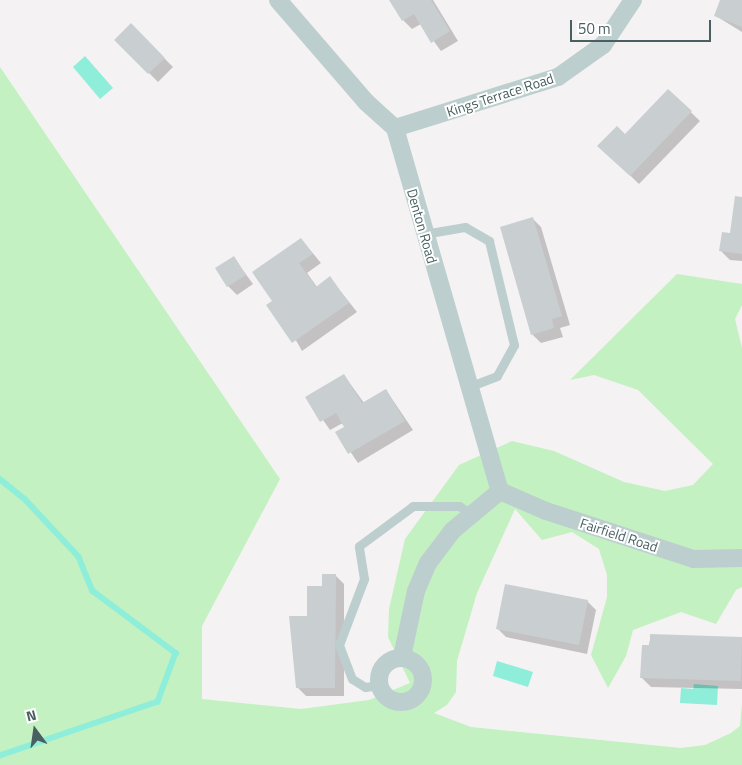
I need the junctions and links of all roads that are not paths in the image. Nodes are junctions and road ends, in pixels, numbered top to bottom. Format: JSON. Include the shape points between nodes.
{"nodes":[{"id":1,"x":278,"y":0,"type":"edge"},
{"id":2,"x":633,"y":0,"type":"edge"},
{"id":3,"x":394,"y":128,"type":"junction"},
{"id":4,"x":424,"y":234,"type":"junction"},
{"id":5,"x":469,"y":387,"type":"junction"},
{"id":6,"x":500,"y":491,"type":"junction"},
{"id":7,"x":472,"y":514,"type":"junction"},
{"id":8,"x":742,"y":558,"type":"edge"},
{"id":9,"x":402,"y":658,"type":"junction"},
{"id":10,"x":378,"y":685,"type":"junction"}],
"edges":[{"from":1,"to":3,"type":"street","via":[[366,102]]},
{"from":2,"to":3,"type":"street","name":"Kings Terrace Road","via":[[603,45],[558,77]]},
{"from":3,"to":4,"type":"street","name":"Denton Road"},
{"from":4,"to":5,"type":"street","name":"Denton Road"},
{"from":4,"to":5,"type":"lane","via":[[465,227],[488,241],[514,345],[497,376]]},
{"from":5,"to":6,"type":"street","name":"Denton Road"},
{"from":6,"to":7,"type":"street"},
{"from":6,"to":8,"type":"street","name":"Fairfield Road","via":[[546,511],[694,559]]},
{"from":7,"to":9,"type":"street","via":[[452,531],[428,563],[416,591]]},
{"from":7,"to":10,"type":"lane","via":[[459,506],[413,506],[359,546],[364,579],[339,645],[352,679],[365,687]]},
{"from":9,"to":10,"type":"street","via":[[384,665]]},
{"from":9,"to":10,"type":"street","via":[[421,670],[420,692],[399,703],[385,697]]}]}
